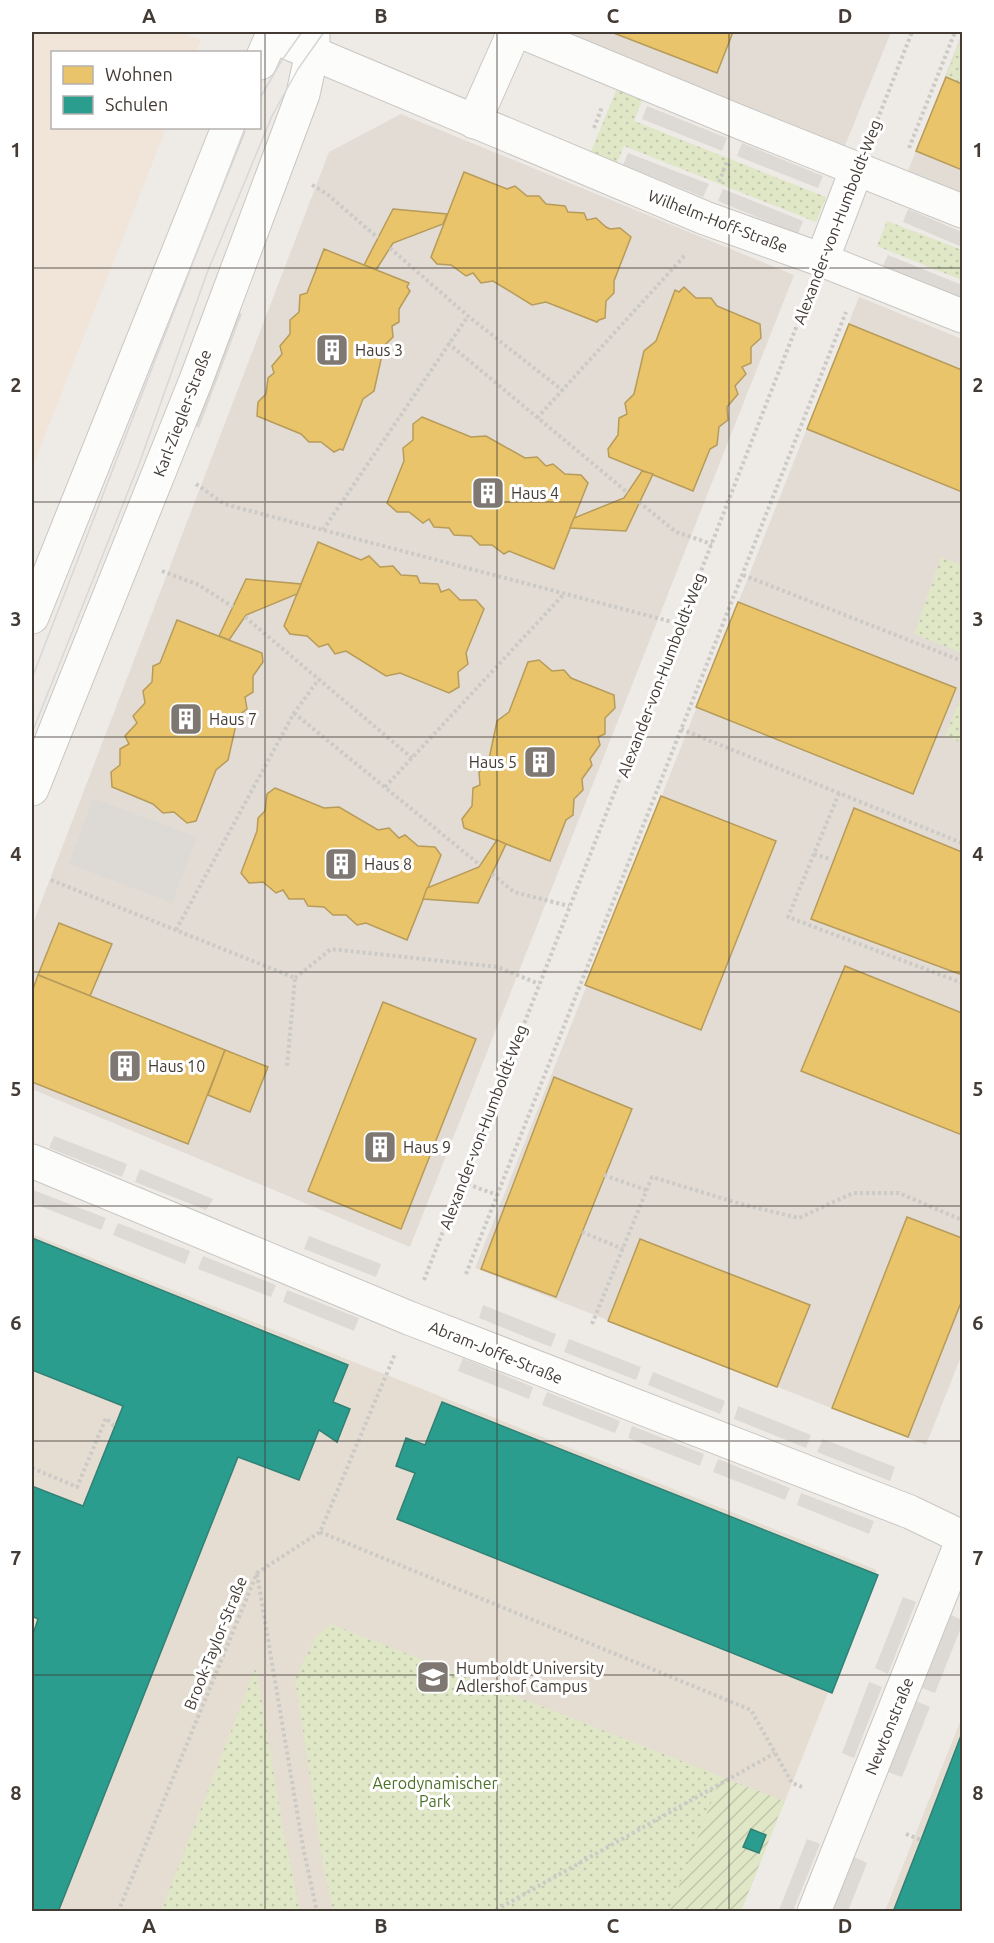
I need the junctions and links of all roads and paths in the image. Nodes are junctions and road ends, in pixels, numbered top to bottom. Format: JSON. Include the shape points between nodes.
{"nodes":[{"id":1,"x":514,"y":32,"type":"edge"},
{"id":2,"x":522,"y":32,"type":"edge"},
{"id":3,"x":912,"y":32,"type":"edge"},
{"id":4,"x":955,"y":32,"type":"edge"},
{"id":5,"x":313,"y":42,"type":"edge"},
{"id":6,"x":270,"y":44,"type":"edge"},
{"id":7,"x":616,"y":70,"type":"junction"},
{"id":8,"x":474,"y":122,"type":"junction"},
{"id":9,"x":742,"y":123,"type":"junction"},
{"id":10,"x":228,"y":129,"type":"edge"},
{"id":11,"x":580,"y":166,"type":"junction"},
{"id":12,"x":857,"y":168,"type":"junction"},
{"id":13,"x":308,"y":183,"type":"dead end"},
{"id":14,"x":894,"y":184,"type":"junction"},
{"id":15,"x":963,"y":211,"type":"edge"},
{"id":16,"x":705,"y":218,"type":"junction"},
{"id":17,"x":378,"y":238,"type":"dead end"},
{"id":18,"x":390,"y":248,"type":"dead end"},
{"id":19,"x":822,"y":260,"type":"junction"},
{"id":20,"x":861,"y":275,"type":"junction"},
{"id":21,"x":468,"y":316,"type":"junction"},
{"id":22,"x":963,"y":316,"type":"edge"},
{"id":23,"x":448,"y":343,"type":"junction"},
{"id":24,"x":562,"y":390,"type":"junction"},
{"id":25,"x":537,"y":418,"type":"junction"},
{"id":26,"x":191,"y":481,"type":"dead end"},
{"id":27,"x":628,"y":493,"type":"dead end"},
{"id":28,"x":639,"y":502,"type":"dead end"},
{"id":29,"x":323,"y":530,"type":"junction"},
{"id":30,"x":712,"y":544,"type":"junction"},
{"id":31,"x":157,"y":569,"type":"dead end"},
{"id":32,"x":742,"y":574,"type":"junction"},
{"id":33,"x":564,"y":594,"type":"junction"},
{"id":34,"x":233,"y":607,"type":"dead end"},
{"id":35,"x":32,"y":617,"type":"edge"},
{"id":36,"x":245,"y":617,"type":"dead end"},
{"id":37,"x":680,"y":624,"type":"junction"},
{"id":38,"x":963,"y":661,"type":"edge"},
{"id":39,"x":319,"y":680,"type":"junction"},
{"id":40,"x":294,"y":713,"type":"junction"},
{"id":41,"x":681,"y":729,"type":"junction"},
{"id":42,"x":412,"y":758,"type":"junction"},
{"id":43,"x":385,"y":787,"type":"junction"},
{"id":44,"x":32,"y":789,"type":"edge"},
{"id":45,"x":839,"y":793,"type":"junction"},
{"id":46,"x":963,"y":843,"type":"edge"},
{"id":47,"x":814,"y":854,"type":"junction"},
{"id":48,"x":830,"y":859,"type":"dead end"},
{"id":49,"x":480,"y":864,"type":"dead end"},
{"id":50,"x":492,"y":874,"type":"dead end"},
{"id":51,"x":51,"y":880,"type":"dead end"},
{"id":52,"x":569,"y":906,"type":"junction"},
{"id":53,"x":176,"y":930,"type":"junction"},
{"id":54,"x":295,"y":978,"type":"junction"},
{"id":55,"x":963,"y":983,"type":"edge"},
{"id":56,"x":539,"y":984,"type":"junction"},
{"id":57,"x":287,"y":1066,"type":"dead end"},
{"id":58,"x":32,"y":1161,"type":"edge"},
{"id":59,"x":604,"y":1175,"type":"dead end"},
{"id":60,"x":462,"y":1182,"type":"junction"},
{"id":61,"x":646,"y":1190,"type":"junction"},
{"id":62,"x":497,"y":1195,"type":"junction"},
{"id":63,"x":963,"y":1220,"type":"edge"},
{"id":64,"x":582,"y":1232,"type":"dead end"},
{"id":65,"x":623,"y":1249,"type":"junction"},
{"id":66,"x":465,"y":1274,"type":"dead end"},
{"id":67,"x":409,"y":1318,"type":"junction"},
{"id":68,"x":592,"y":1324,"type":"dead end"},
{"id":69,"x":385,"y":1380,"type":"dead end"},
{"id":70,"x":115,"y":1427,"type":"dead end"},
{"id":71,"x":32,"y":1468,"type":"edge"},
{"id":72,"x":320,"y":1532,"type":"junction"},
{"id":73,"x":963,"y":1539,"type":"edge"},
{"id":74,"x":257,"y":1574,"type":"junction"},
{"id":75,"x":775,"y":1753,"type":"junction"},
{"id":76,"x":802,"y":1787,"type":"dead end"},
{"id":77,"x":906,"y":1834,"type":"dead end"},
{"id":78,"x":921,"y":1840,"type":"dead end"},
{"id":79,"x":118,"y":1911,"type":"edge"},
{"id":80,"x":317,"y":1911,"type":"edge"},
{"id":81,"x":497,"y":1911,"type":"edge"},
{"id":82,"x":814,"y":1911,"type":"edge"}],
"edges":[{"from":1,"to":8,"type":"street"},
{"from":2,"to":7,"type":"street"},
{"from":3,"to":12,"type":"path","name":"Alexander-von-Humboldt-Weg"},
{"from":4,"to":14,"type":"path"},
{"from":5,"to":6,"type":"street","name":"Wilhelm-Hoff-Straße"},
{"from":5,"to":8,"type":"street","name":"Wilhelm-Hoff-Straße"},
{"from":5,"to":44,"type":"street","name":"Karl-Ziegler-Straße","via":[[303,94],[196,380]]},
{"from":7,"to":9,"type":"street"},
{"from":7,"to":11,"type":"path"},
{"from":8,"to":11,"type":"street","name":"Wilhelm-Hoff-Straße"},
{"from":9,"to":12,"type":"street"},
{"from":9,"to":16,"type":"path"},
{"from":10,"to":35,"type":"street"},
{"from":11,"to":16,"type":"street","name":"Wilhelm-Hoff-Straße"},
{"from":12,"to":14,"type":"street"},
{"from":12,"to":19,"type":"street","name":"Alexander-von-Humboldt-Weg"},
{"from":13,"to":17,"type":"path","via":[[327,194]]},
{"from":14,"to":15,"type":"street"},
{"from":16,"to":19,"type":"street","name":"Wilhelm-Hoff-Straße"},
{"from":16,"to":24,"type":"path","via":[[688,252]]},
{"from":18,"to":21,"type":"path"},
{"from":19,"to":20,"type":"street","name":"Wilhelm-Hoff-Straße"},
{"from":19,"to":30,"type":"path","name":"Alexander-von-Humboldt-Weg"},
{"from":20,"to":22,"type":"street","name":"Wilhelm-Hoff-Straße"},
{"from":20,"to":32,"type":"path"},
{"from":21,"to":23,"type":"path"},
{"from":21,"to":24,"type":"path"},
{"from":23,"to":25,"type":"path"},
{"from":23,"to":29,"type":"path"},
{"from":24,"to":25,"type":"path"},
{"from":25,"to":27,"type":"path"},
{"from":26,"to":29,"type":"path","via":[[224,504]]},
{"from":28,"to":30,"type":"path","via":[[676,531]]},
{"from":29,"to":33,"type":"path"},
{"from":30,"to":37,"type":"path","name":"Alexander-von-Humboldt-Weg"},
{"from":31,"to":34,"type":"path","via":[[199,585]]},
{"from":32,"to":38,"type":"path"},
{"from":32,"to":41,"type":"path"},
{"from":33,"to":37,"type":"path"},
{"from":33,"to":42,"type":"path"},
{"from":36,"to":39,"type":"path"},
{"from":37,"to":52,"type":"path","name":"Alexander-von-Humboldt-Weg"},
{"from":39,"to":40,"type":"path"},
{"from":39,"to":42,"type":"path"},
{"from":40,"to":43,"type":"path"},
{"from":40,"to":53,"type":"path"},
{"from":41,"to":45,"type":"path"},
{"from":41,"to":62,"type":"path"},
{"from":42,"to":43,"type":"path"},
{"from":43,"to":49,"type":"path"},
{"from":45,"to":46,"type":"path"},
{"from":45,"to":47,"type":"path"},
{"from":47,"to":48,"type":"path"},
{"from":47,"to":55,"type":"path","via":[[788,917]]},
{"from":50,"to":52,"type":"path","via":[[514,892]]},
{"from":51,"to":53,"type":"path"},
{"from":52,"to":56,"type":"path","name":"Alexander-von-Humboldt-Weg"},
{"from":53,"to":54,"type":"path"},
{"from":54,"to":56,"type":"path","via":[[331,949],[498,968]]},
{"from":54,"to":57,"type":"path"},
{"from":56,"to":60,"type":"path","name":"Alexander-von-Humboldt-Weg"},
{"from":58,"to":67,"type":"street","name":"Abram-Joffe-Straße"},
{"from":59,"to":61,"type":"path"},
{"from":60,"to":62,"type":"path"},
{"from":60,"to":67,"type":"path","name":"Alexander-von-Humboldt-Weg"},
{"from":61,"to":63,"type":"path","via":[[651,1176],[799,1218],[854,1193],[899,1192]]},
{"from":61,"to":65,"type":"path"},
{"from":62,"to":66,"type":"path"},
{"from":64,"to":65,"type":"path"},
{"from":65,"to":68,"type":"path"},
{"from":67,"to":73,"type":"street","name":"Abram-Joffe-Straße","via":[[910,1512]]},
{"from":69,"to":72,"type":"path"},
{"from":70,"to":71,"type":"path","via":[[106,1418],[77,1487]]},
{"from":72,"to":74,"type":"path","name":"Brook-Taylor-Straße"},
{"from":72,"to":75,"type":"path","via":[[751,1710]]},
{"from":73,"to":82,"type":"street","name":"Newtonstraße"},
{"from":74,"to":79,"type":"path","name":"Brook-Taylor-Straße"},
{"from":74,"to":80,"type":"path"},
{"from":75,"to":76,"type":"path","via":[[792,1783]]},
{"from":75,"to":81,"type":"path"},
{"from":77,"to":78,"type":"path"}]}
